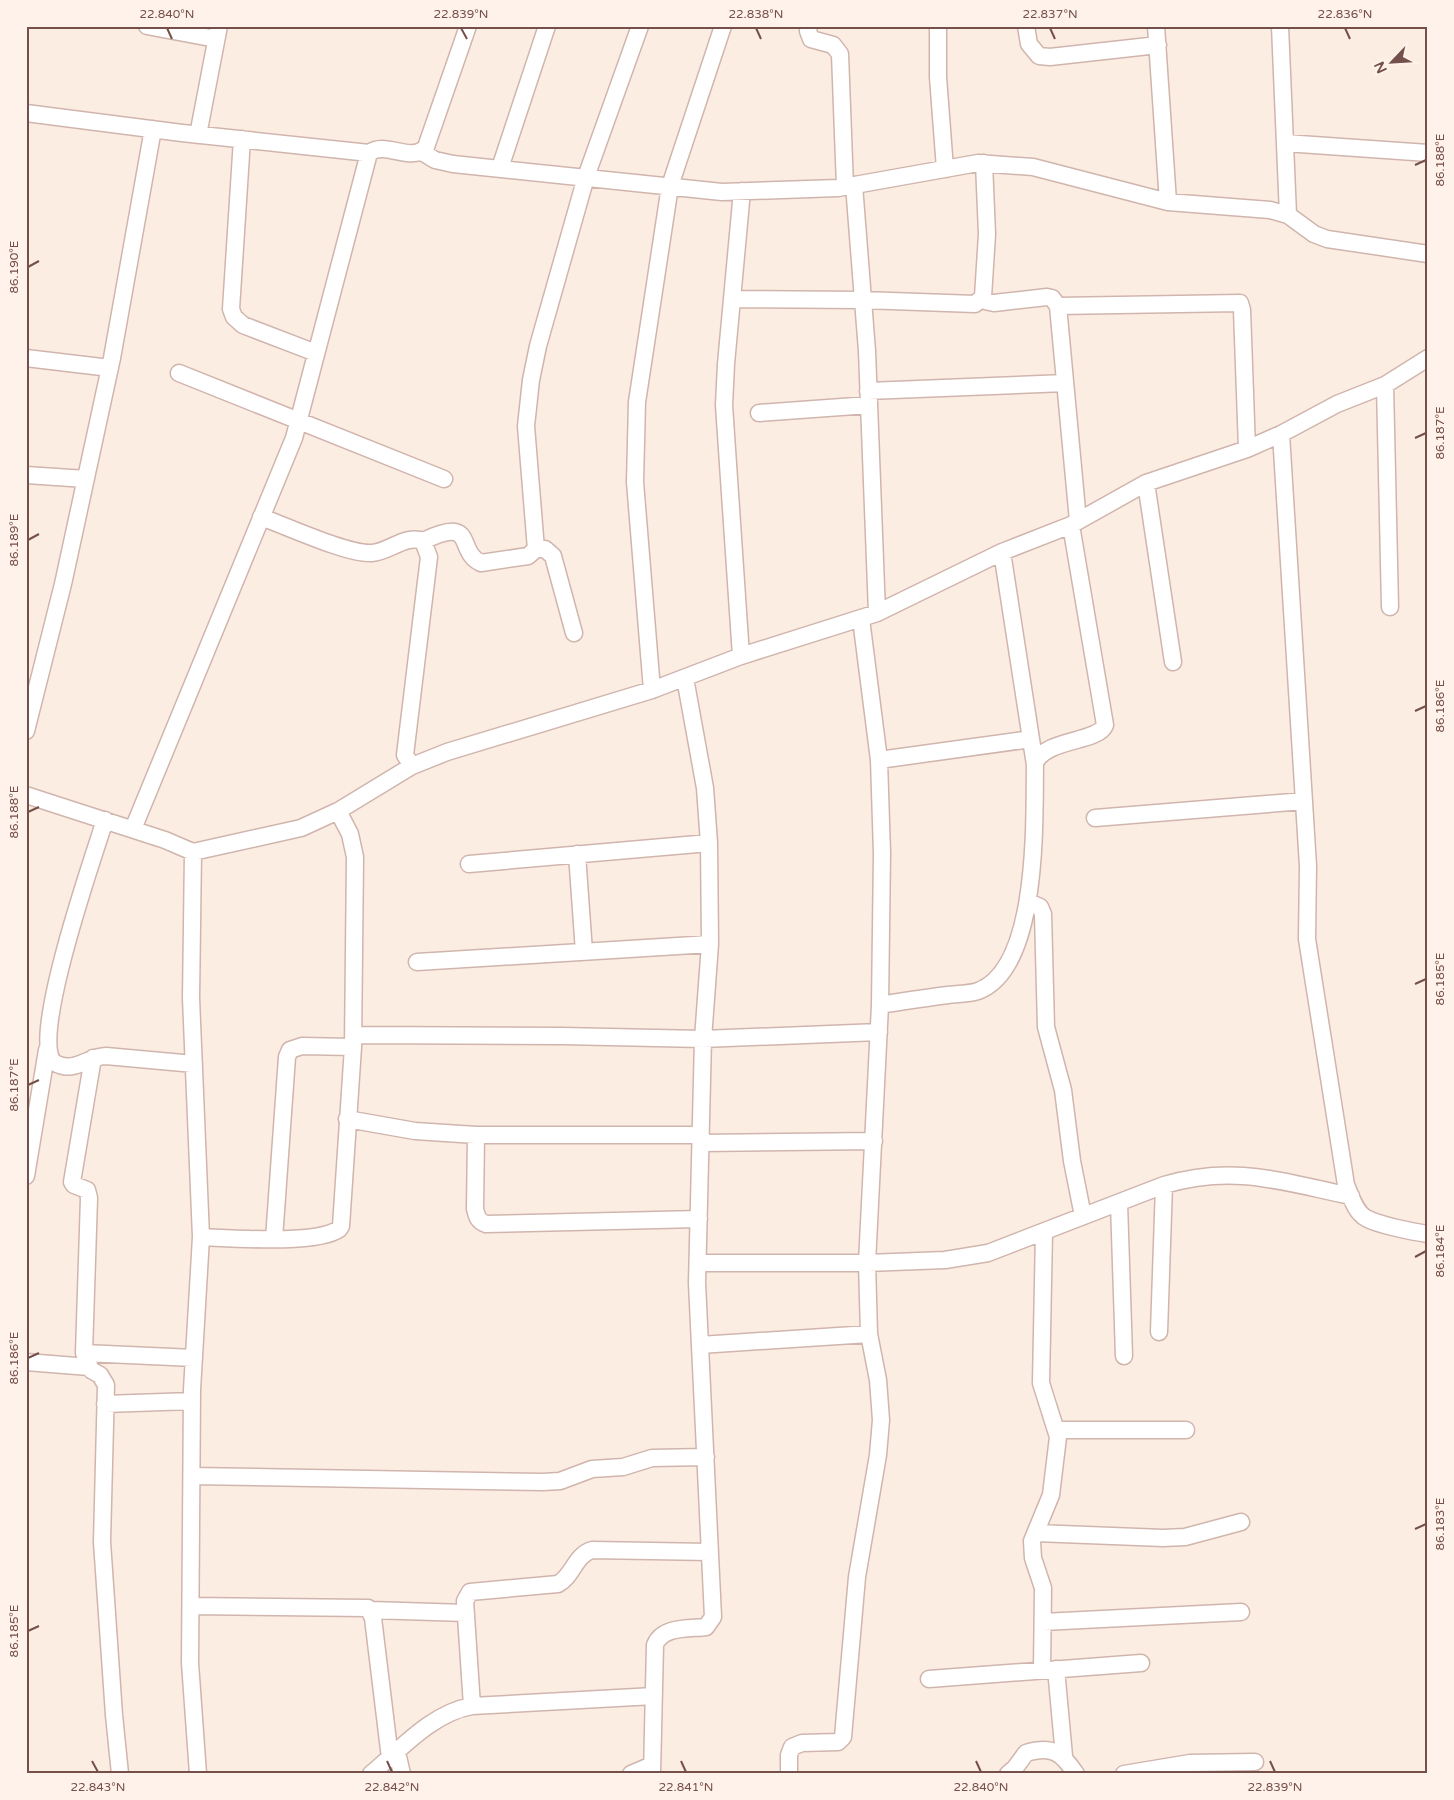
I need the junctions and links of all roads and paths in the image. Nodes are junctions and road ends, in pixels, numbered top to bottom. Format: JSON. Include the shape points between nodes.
{"nodes":[{"id":1,"x":147,"y":26,"type":"edge"},
{"id":2,"x":468,"y":26,"type":"edge"},
{"id":3,"x":546,"y":26,"type":"edge"},
{"id":4,"x":640,"y":26,"type":"edge"},
{"id":5,"x":723,"y":26,"type":"edge"},
{"id":6,"x":809,"y":26,"type":"edge"},
{"id":7,"x":938,"y":26,"type":"edge"},
{"id":8,"x":1026,"y":26,"type":"edge"},
{"id":9,"x":1156,"y":26,"type":"edge"},
{"id":10,"x":1280,"y":26,"type":"edge"},
{"id":11,"x":218,"y":33,"type":"edge"},
{"id":12,"x":1158,"y":45,"type":"junction"},
{"id":13,"x":26,"y":113,"type":"edge"},
{"id":14,"x":153,"y":129,"type":"junction"},
{"id":15,"x":198,"y":135,"type":"junction"},
{"id":16,"x":242,"y":139,"type":"junction"},
{"id":17,"x":1285,"y":143,"type":"junction"},
{"id":18,"x":422,"y":152,"type":"junction"},
{"id":19,"x":370,"y":153,"type":"junction"},
{"id":20,"x":1428,"y":153,"type":"edge"},
{"id":21,"x":984,"y":163,"type":"junction"},
{"id":22,"x":500,"y":168,"type":"junction"},
{"id":23,"x":945,"y":169,"type":"junction"},
{"id":24,"x":586,"y":177,"type":"junction"},
{"id":25,"x":670,"y":186,"type":"junction"},
{"id":26,"x":850,"y":186,"type":"junction"},
{"id":27,"x":742,"y":191,"type":"junction"},
{"id":28,"x":1168,"y":202,"type":"junction"},
{"id":29,"x":1288,"y":216,"type":"junction"},
{"id":30,"x":1428,"y":254,"type":"edge"},
{"id":31,"x":984,"y":297,"type":"junction"},
{"id":32,"x":732,"y":299,"type":"junction"},
{"id":33,"x":863,"y":300,"type":"junction"},
{"id":34,"x":1058,"y":306,"type":"junction"},
{"id":35,"x":316,"y":353,"type":"junction"},
{"id":36,"x":26,"y":358,"type":"edge"},
{"id":37,"x":1428,"y":358,"type":"edge"},
{"id":38,"x":110,"y":368,"type":"junction"},
{"id":39,"x":179,"y":373,"type":"dead end"},
{"id":40,"x":1065,"y":383,"type":"junction"},
{"id":41,"x":1385,"y":385,"type":"junction"},
{"id":42,"x":868,"y":398,"type":"junction"},
{"id":43,"x":759,"y":413,"type":"dead end"},
{"id":44,"x":298,"y":420,"type":"junction"},
{"id":45,"x":1281,"y":434,"type":"junction"},
{"id":46,"x":1247,"y":449,"type":"junction"},
{"id":47,"x":26,"y":475,"type":"edge"},
{"id":48,"x":444,"y":478,"type":"dead end"},
{"id":49,"x":86,"y":479,"type":"junction"},
{"id":50,"x":1146,"y":483,"type":"junction"},
{"id":51,"x":261,"y":516,"type":"junction"},
{"id":52,"x":1075,"y":523,"type":"junction"},
{"id":53,"x":423,"y":541,"type":"junction"},
{"id":54,"x":536,"y":549,"type":"junction"},
{"id":55,"x":1002,"y":552,"type":"junction"},
{"id":56,"x":1390,"y":607,"type":"dead end"},
{"id":57,"x":877,"y":612,"type":"junction"},
{"id":58,"x":861,"y":619,"type":"junction"},
{"id":59,"x":574,"y":632,"type":"dead end"},
{"id":60,"x":741,"y":656,"type":"junction"},
{"id":61,"x":1173,"y":662,"type":"dead end"},
{"id":62,"x":685,"y":678,"type":"junction"},
{"id":63,"x":652,"y":690,"type":"junction"},
{"id":64,"x":26,"y":731,"type":"edge"},
{"id":65,"x":1031,"y":739,"type":"junction"},
{"id":66,"x":879,"y":760,"type":"junction"},
{"id":67,"x":1035,"y":765,"type":"junction"},
{"id":68,"x":412,"y":766,"type":"junction"},
{"id":69,"x":27,"y":797,"type":"edge"},
{"id":70,"x":1304,"y":801,"type":"junction"},
{"id":71,"x":338,"y":811,"type":"junction"},
{"id":72,"x":1095,"y":818,"type":"dead end"},
{"id":73,"x":105,"y":820,"type":"junction"},
{"id":74,"x":133,"y":829,"type":"junction"},
{"id":75,"x":709,"y":843,"type":"junction"},
{"id":76,"x":193,"y":852,"type":"junction"},
{"id":77,"x":577,"y":854,"type":"junction"},
{"id":78,"x":469,"y":864,"type":"dead end"},
{"id":79,"x":1028,"y":902,"type":"junction"},
{"id":80,"x":710,"y":944,"type":"junction"},
{"id":81,"x":584,"y":952,"type":"junction"},
{"id":82,"x":417,"y":962,"type":"dead end"},
{"id":83,"x":880,"y":1005,"type":"junction"},
{"id":84,"x":879,"y":1032,"type":"junction"},
{"id":85,"x":703,"y":1039,"type":"junction"},
{"id":86,"x":353,"y":1041,"type":"junction"},
{"id":87,"x":48,"y":1050,"type":"junction"},
{"id":88,"x":94,"y":1058,"type":"junction"},
{"id":89,"x":194,"y":1064,"type":"junction"},
{"id":90,"x":347,"y":1120,"type":"junction"},
{"id":91,"x":476,"y":1135,"type":"junction"},
{"id":92,"x":701,"y":1139,"type":"junction"},
{"id":93,"x":874,"y":1140,"type":"junction"},
{"id":94,"x":26,"y":1176,"type":"edge"},
{"id":95,"x":1164,"y":1185,"type":"junction"},
{"id":96,"x":1351,"y":1196,"type":"junction"},
{"id":97,"x":1119,"y":1203,"type":"junction"},
{"id":98,"x":1083,"y":1216,"type":"junction"},
{"id":99,"x":699,"y":1219,"type":"junction"},
{"id":100,"x":1044,"y":1232,"type":"junction"},
{"id":101,"x":1428,"y":1234,"type":"edge"},
{"id":102,"x":201,"y":1237,"type":"junction"},
{"id":103,"x":274,"y":1239,"type":"junction"},
{"id":104,"x":867,"y":1262,"type":"junction"},
{"id":105,"x":698,"y":1263,"type":"junction"},
{"id":106,"x":1159,"y":1332,"type":"dead end"},
{"id":107,"x":869,"y":1334,"type":"junction"},
{"id":108,"x":700,"y":1345,"type":"junction"},
{"id":109,"x":1124,"y":1356,"type":"dead end"},
{"id":110,"x":194,"y":1358,"type":"junction"},
{"id":111,"x":86,"y":1360,"type":"junction"},
{"id":112,"x":26,"y":1362,"type":"edge"},
{"id":113,"x":192,"y":1401,"type":"junction"},
{"id":114,"x":105,"y":1404,"type":"junction"},
{"id":115,"x":1058,"y":1430,"type":"junction"},
{"id":116,"x":1186,"y":1430,"type":"dead end"},
{"id":117,"x":706,"y":1457,"type":"junction"},
{"id":118,"x":192,"y":1476,"type":"junction"},
{"id":119,"x":1241,"y":1522,"type":"dead end"},
{"id":120,"x":1036,"y":1533,"type":"junction"},
{"id":121,"x":710,"y":1552,"type":"junction"},
{"id":122,"x":192,"y":1606,"type":"junction"},
{"id":123,"x":371,"y":1610,"type":"junction"},
{"id":124,"x":1241,"y":1612,"type":"dead end"},
{"id":125,"x":466,"y":1613,"type":"junction"},
{"id":126,"x":1043,"y":1622,"type":"junction"},
{"id":127,"x":1141,"y":1663,"type":"dead end"},
{"id":128,"x":1049,"y":1670,"type":"junction"},
{"id":129,"x":929,"y":1679,"type":"dead end"},
{"id":130,"x":654,"y":1696,"type":"junction"},
{"id":131,"x":472,"y":1706,"type":"junction"},
{"id":132,"x":393,"y":1755,"type":"junction"},
{"id":133,"x":1064,"y":1756,"type":"junction"},
{"id":134,"x":1255,"y":1762,"type":"dead end"},
{"id":135,"x":652,"y":1769,"type":"edge"},
{"id":136,"x":120,"y":1774,"type":"edge"},
{"id":137,"x":198,"y":1774,"type":"edge"},
{"id":138,"x":371,"y":1774,"type":"edge"},
{"id":139,"x":402,"y":1774,"type":"edge"},
{"id":140,"x":631,"y":1774,"type":"edge"},
{"id":141,"x":789,"y":1774,"type":"edge"},
{"id":142,"x":1008,"y":1774,"type":"edge"},
{"id":143,"x":1076,"y":1774,"type":"edge"},
{"id":144,"x":1124,"y":1774,"type":"edge"}],
"edges":[{"from":1,"to":11,"type":"street"},
{"from":2,"to":18,"type":"street","via":[[432,136]]},
{"from":3,"to":22,"type":"street"},
{"from":4,"to":24,"type":"street"},
{"from":5,"to":25,"type":"street"},
{"from":6,"to":26,"type":"street","via":[[810,39],[833,45],[840,54]]},
{"from":7,"to":23,"type":"street"},
{"from":8,"to":12,"type":"street","via":[[1034,51],[1045,56]]},
{"from":9,"to":12,"type":"street"},
{"from":10,"to":17,"type":"street"},
{"from":11,"to":15,"type":"street"},
{"from":12,"to":28,"type":"street"},
{"from":13,"to":14,"type":"street"},
{"from":14,"to":15,"type":"street"},
{"from":14,"to":38,"type":"street"},
{"from":15,"to":16,"type":"street"},
{"from":16,"to":19,"type":"street"},
{"from":16,"to":35,"type":"street","via":[[231,309],[243,325]]},
{"from":17,"to":20,"type":"street"},
{"from":17,"to":29,"type":"street"},
{"from":18,"to":19,"type":"street","via":[[415,154],[379,148]]},
{"from":18,"to":22,"type":"street","via":[[435,160]]},
{"from":19,"to":35,"type":"street"},
{"from":21,"to":23,"type":"street"},
{"from":21,"to":28,"type":"street","via":[[1033,167]]},
{"from":21,"to":31,"type":"street","via":[[987,234]]},
{"from":22,"to":24,"type":"street"},
{"from":23,"to":26,"type":"street"},
{"from":24,"to":25,"type":"street"},
{"from":24,"to":54,"type":"street","via":[[531,380],[526,426]]},
{"from":25,"to":27,"type":"street"},
{"from":25,"to":63,"type":"street","via":[[637,402],[634,443]]},
{"from":26,"to":27,"type":"street"},
{"from":26,"to":33,"type":"street"},
{"from":27,"to":32,"type":"street"},
{"from":28,"to":29,"type":"street","via":[[1270,210]]},
{"from":29,"to":30,"type":"street","via":[[1314,234],[1328,239]]},
{"from":31,"to":33,"type":"street","via":[[975,304]]},
{"from":31,"to":34,"type":"street","via":[[988,304],[1046,297],[1052,298]]},
{"from":32,"to":33,"type":"street"},
{"from":32,"to":60,"type":"street","via":[[724,405]]},
{"from":33,"to":42,"type":"street"},
{"from":34,"to":40,"type":"street"},
{"from":34,"to":46,"type":"street","via":[[1240,303]]},
{"from":35,"to":44,"type":"street"},
{"from":36,"to":38,"type":"street"},
{"from":37,"to":41,"type":"street"},
{"from":38,"to":49,"type":"street"},
{"from":39,"to":44,"type":"street"},
{"from":40,"to":42,"type":"street"},
{"from":40,"to":52,"type":"street"},
{"from":41,"to":45,"type":"street","via":[[1337,404]]},
{"from":41,"to":56,"type":"street"},
{"from":42,"to":43,"type":"street"},
{"from":42,"to":57,"type":"street"},
{"from":44,"to":48,"type":"street"},
{"from":44,"to":51,"type":"street","via":[[294,438]]},
{"from":45,"to":46,"type":"street"},
{"from":45,"to":70,"type":"street"},
{"from":46,"to":50,"type":"street"},
{"from":47,"to":49,"type":"street"},
{"from":49,"to":64,"type":"street"},
{"from":50,"to":52,"type":"street"},
{"from":50,"to":61,"type":"street"},
{"from":51,"to":53,"type":"street","via":[[364,554],[383,551],[417,538]]},
{"from":51,"to":74,"type":"street"},
{"from":52,"to":55,"type":"street"},
{"from":52,"to":67,"type":"street","via":[[1105,725],[1097,733],[1045,751]]},
{"from":53,"to":54,"type":"street","via":[[448,531],[458,533],[466,540],[472,557],[481,564],[528,556]]},
{"from":53,"to":68,"type":"street","via":[[429,557],[405,755]]},
{"from":54,"to":59,"type":"street","via":[[545,550],[553,556]]},
{"from":55,"to":57,"type":"street"},
{"from":55,"to":65,"type":"street"},
{"from":57,"to":58,"type":"street"},
{"from":58,"to":60,"type":"street"},
{"from":58,"to":66,"type":"street"},
{"from":60,"to":62,"type":"street"},
{"from":62,"to":63,"type":"street"},
{"from":62,"to":75,"type":"street","via":[[705,788]]},
{"from":63,"to":68,"type":"street","via":[[447,752]]},
{"from":65,"to":66,"type":"street"},
{"from":65,"to":67,"type":"street"},
{"from":66,"to":83,"type":"street","via":[[882,853]]},
{"from":67,"to":79,"type":"street"},
{"from":68,"to":71,"type":"street"},
{"from":69,"to":73,"type":"street"},
{"from":70,"to":72,"type":"street"},
{"from":70,"to":96,"type":"street","via":[[1308,866],[1307,938],[1346,1185]]},
{"from":71,"to":76,"type":"street","via":[[301,828]]},
{"from":71,"to":86,"type":"street","via":[[350,834],[355,857]]},
{"from":73,"to":74,"type":"street"},
{"from":73,"to":87,"type":"street","via":[[64,949]]},
{"from":74,"to":76,"type":"street"},
{"from":75,"to":77,"type":"street"},
{"from":75,"to":80,"type":"street"},
{"from":76,"to":89,"type":"street","via":[[191,998]]},
{"from":77,"to":78,"type":"street"},
{"from":77,"to":81,"type":"street"},
{"from":79,"to":83,"type":"street","via":[[1016,950],[1005,970],[992,983],[977,991]]},
{"from":79,"to":98,"type":"street","via":[[1040,907],[1043,914],[1046,1027],[1062,1082]]},
{"from":80,"to":81,"type":"street"},
{"from":80,"to":85,"type":"street"},
{"from":81,"to":82,"type":"street"},
{"from":83,"to":84,"type":"street"},
{"from":84,"to":85,"type":"street"},
{"from":84,"to":93,"type":"street"},
{"from":85,"to":86,"type":"street","via":[[562,1036]]},
{"from":85,"to":92,"type":"street"},
{"from":86,"to":90,"type":"street"},
{"from":86,"to":103,"type":"street","via":[[302,1046],[290,1050],[287,1057]]},
{"from":87,"to":88,"type":"street","via":[[50,1059],[57,1064],[72,1067]]},
{"from":87,"to":94,"type":"street"},
{"from":88,"to":89,"type":"street","via":[[106,1056]]},
{"from":88,"to":111,"type":"street","via":[[72,1182],[87,1190],[89,1198]]},
{"from":89,"to":102,"type":"street"},
{"from":90,"to":91,"type":"street"},
{"from":90,"to":103,"type":"street","via":[[339,1229],[331,1233]]},
{"from":91,"to":92,"type":"street"},
{"from":91,"to":99,"type":"street","via":[[476,1209],[481,1222],[486,1224]]},
{"from":92,"to":93,"type":"street"},
{"from":92,"to":99,"type":"street"},
{"from":93,"to":104,"type":"street"},
{"from":95,"to":96,"type":"street","via":[[1219,1174],[1252,1175]]},
{"from":95,"to":97,"type":"street"},
{"from":95,"to":106,"type":"street"},
{"from":96,"to":101,"type":"street","via":[[1356,1208],[1366,1218]]},
{"from":97,"to":98,"type":"street"},
{"from":97,"to":109,"type":"street"},
{"from":98,"to":100,"type":"street"},
{"from":99,"to":105,"type":"street"},
{"from":100,"to":104,"type":"street","via":[[988,1253],[945,1260]]},
{"from":100,"to":115,"type":"street","via":[[1041,1383]]},
{"from":102,"to":103,"type":"street"},
{"from":102,"to":110,"type":"street"},
{"from":104,"to":105,"type":"street"},
{"from":104,"to":107,"type":"street"},
{"from":105,"to":108,"type":"street"},
{"from":107,"to":108,"type":"street"},
{"from":107,"to":141,"type":"street","via":[[878,1380],[881,1420],[857,1577],[843,1737],[838,1742],[796,1744],[790,1750]]},
{"from":108,"to":117,"type":"street"},
{"from":110,"to":111,"type":"street"},
{"from":110,"to":113,"type":"street"},
{"from":111,"to":112,"type":"street"},
{"from":111,"to":114,"type":"street","via":[[104,1379]]},
{"from":113,"to":114,"type":"street"},
{"from":113,"to":118,"type":"street"},
{"from":114,"to":136,"type":"street","via":[[102,1542]]},
{"from":115,"to":116,"type":"street"},
{"from":115,"to":120,"type":"street","via":[[1051,1495]]},
{"from":117,"to":118,"type":"street","via":[[652,1458],[623,1468],[592,1469],[548,1482]]},
{"from":117,"to":121,"type":"street"},
{"from":118,"to":122,"type":"street"},
{"from":119,"to":120,"type":"street","via":[[1185,1537]]},
{"from":120,"to":126,"type":"street","via":[[1032,1549],[1043,1588]]},
{"from":121,"to":125,"type":"street","via":[[586,1552],[562,1582],[552,1586],[470,1592],[465,1601]]},
{"from":121,"to":130,"type":"street","via":[[711,1623],[706,1627],[669,1631],[658,1638],[655,1645]]},
{"from":122,"to":123,"type":"street","via":[[363,1607]]},
{"from":122,"to":137,"type":"street","via":[[190,1663]]},
{"from":123,"to":125,"type":"street"},
{"from":123,"to":132,"type":"street"},
{"from":124,"to":126,"type":"street"},
{"from":125,"to":131,"type":"street"},
{"from":126,"to":128,"type":"street"},
{"from":127,"to":128,"type":"street"},
{"from":128,"to":129,"type":"street"},
{"from":128,"to":133,"type":"street"},
{"from":130,"to":131,"type":"street"},
{"from":130,"to":135,"type":"street"},
{"from":131,"to":132,"type":"street","via":[[455,1709],[438,1718]]},
{"from":132,"to":138,"type":"street"},
{"from":132,"to":139,"type":"street"},
{"from":133,"to":142,"type":"street","via":[[1048,1750],[1026,1753]]},
{"from":133,"to":143,"type":"street"},
{"from":134,"to":144,"type":"street","via":[[1190,1763]]},
{"from":135,"to":140,"type":"street"}]}
